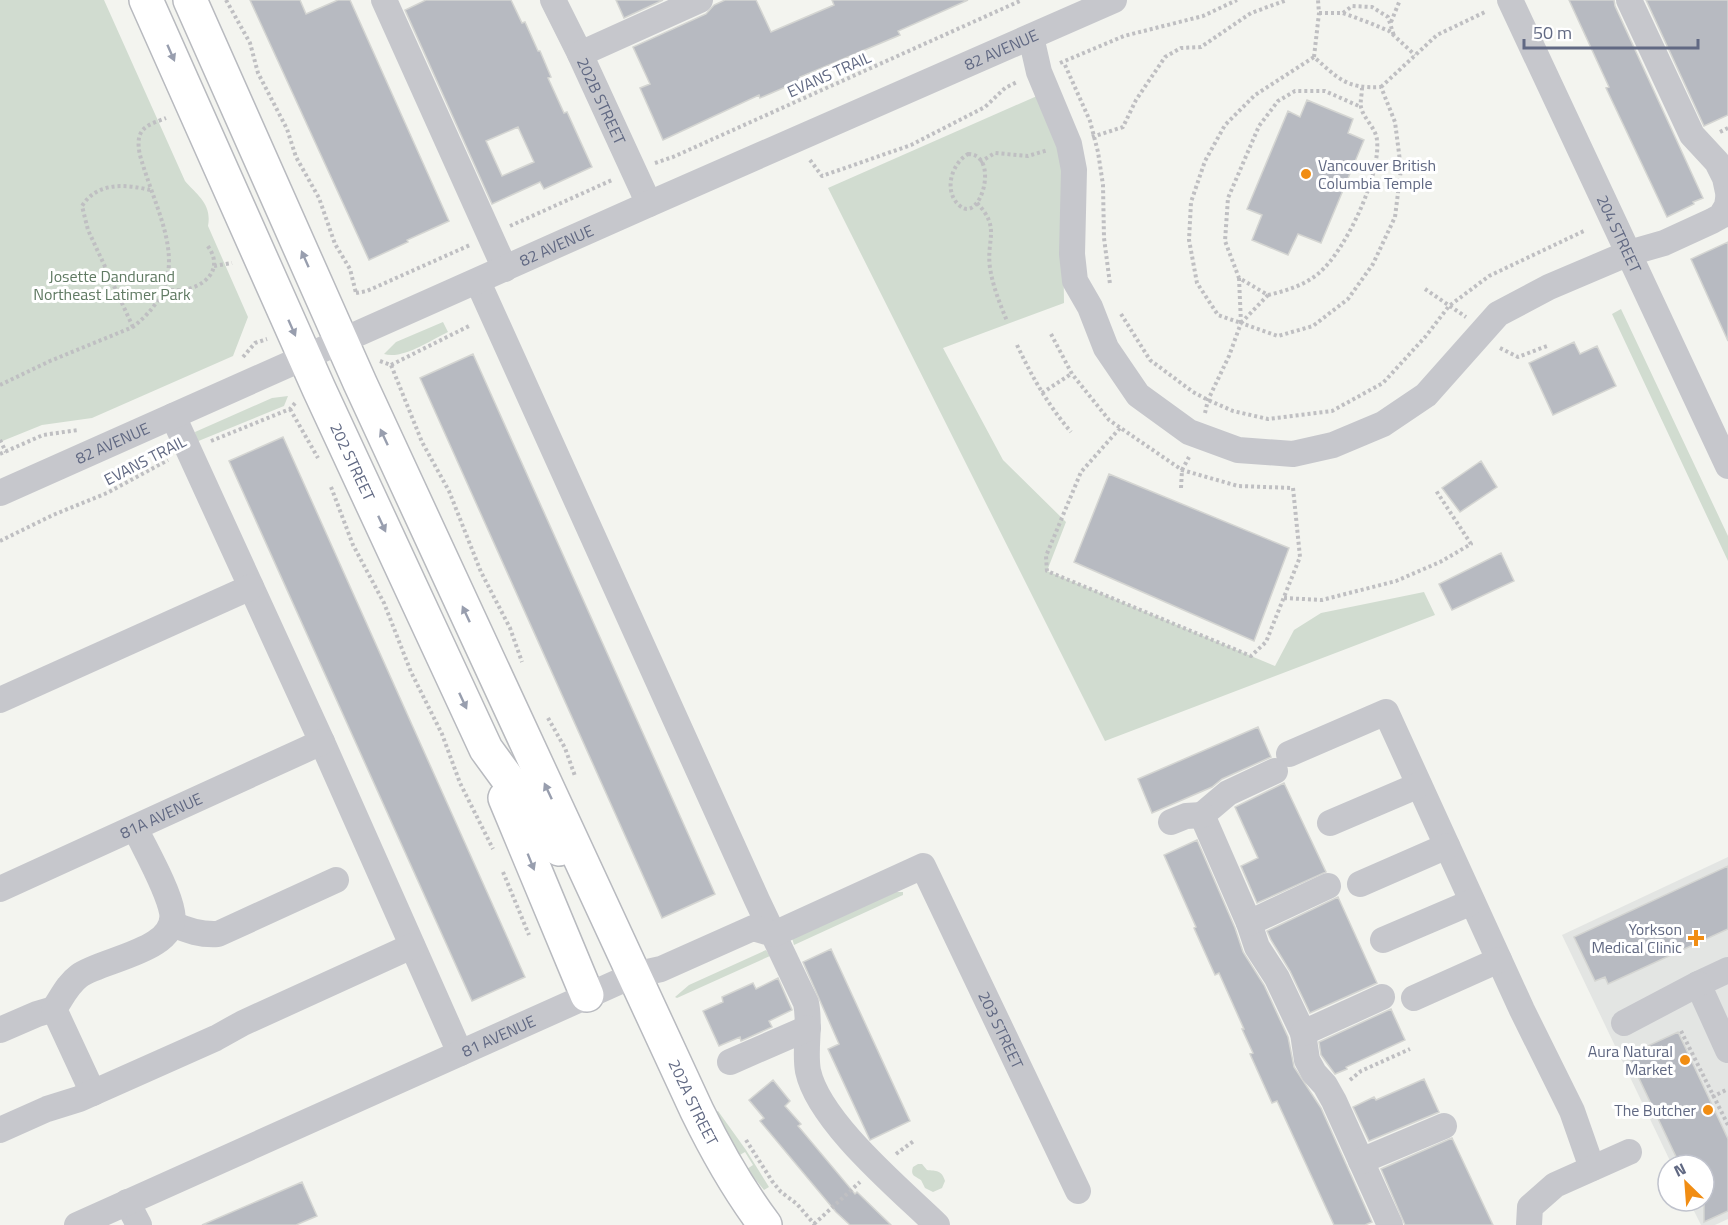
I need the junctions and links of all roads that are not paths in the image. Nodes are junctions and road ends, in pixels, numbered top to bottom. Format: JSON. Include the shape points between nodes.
{"nodes":[{"id":1,"x":146,"y":0,"type":"edge"},
{"id":2,"x":190,"y":0,"type":"edge"},
{"id":3,"x":384,"y":0,"type":"edge"},
{"id":4,"x":553,"y":0,"type":"edge"},
{"id":5,"x":700,"y":0,"type":"edge"},
{"id":6,"x":1114,"y":0,"type":"edge"},
{"id":7,"x":1510,"y":0,"type":"edge"},
{"id":8,"x":1629,"y":0,"type":"edge"},
{"id":9,"x":1031,"y":37,"type":"junction"},
{"id":10,"x":580,"y":54,"type":"junction"},
{"id":11,"x":649,"y":204,"type":"junction"},
{"id":12,"x":1726,"y":206,"type":"edge"},
{"id":13,"x":1629,"y":253,"type":"junction"},
{"id":14,"x":505,"y":269,"type":"junction"},
{"id":15,"x":478,"y":282,"type":"junction"},
{"id":16,"x":342,"y":342,"type":"junction"},
{"id":17,"x":305,"y":358,"type":"junction"},
{"id":18,"x":173,"y":416,"type":"junction"},
{"id":19,"x":1728,"y":466,"type":"edge"},
{"id":20,"x":0,"y":493,"type":"edge"},
{"id":21,"x":251,"y":587,"type":"junction"},
{"id":22,"x":0,"y":700,"type":"edge"},
{"id":23,"x":322,"y":742,"type":"junction"},
{"id":24,"x":486,"y":749,"type":"junction"},
{"id":25,"x":1419,"y":785,"type":"junction"},
{"id":26,"x":1202,"y":815,"type":"junction"},
{"id":27,"x":1171,"y":822,"type":"dead end"},
{"id":28,"x":1330,"y":823,"type":"dead end"},
{"id":29,"x":135,"y":828,"type":"junction"},
{"id":30,"x":1447,"y":846,"type":"junction"},
{"id":31,"x":923,"y":866,"type":"joint"},
{"id":32,"x":336,"y":880,"type":"dead end"},
{"id":33,"x":1360,"y":884,"type":"dead end"},
{"id":34,"x":1328,"y":886,"type":"dead end"},
{"id":35,"x":0,"y":889,"type":"edge"},
{"id":36,"x":598,"y":902,"type":"junction"},
{"id":37,"x":1472,"y":902,"type":"junction"},
{"id":38,"x":1248,"y":922,"type":"junction"},
{"id":39,"x":173,"y":924,"type":"junction"},
{"id":40,"x":774,"y":934,"type":"junction"},
{"id":41,"x":1383,"y":940,"type":"dead end"},
{"id":42,"x":412,"y":946,"type":"junction"},
{"id":43,"x":1499,"y":960,"type":"junction"},
{"id":44,"x":1728,"y":970,"type":"edge"},
{"id":45,"x":634,"y":975,"type":"junction"},
{"id":46,"x":1698,"y":984,"type":"junction"},
{"id":47,"x":587,"y":995,"type":"junction"},
{"id":48,"x":1382,"y":997,"type":"dead end"},
{"id":49,"x":1414,"y":998,"type":"dead end"},
{"id":50,"x":54,"y":1009,"type":"junction"},
{"id":51,"x":1624,"y":1023,"type":"dead end"},
{"id":52,"x":808,"y":1028,"type":"junction"},
{"id":53,"x":0,"y":1030,"type":"edge"},
{"id":54,"x":1303,"y":1033,"type":"junction"},
{"id":55,"x":1728,"y":1050,"type":"edge"},
{"id":56,"x":460,"y":1053,"type":"junction"},
{"id":57,"x":730,"y":1062,"type":"dead end"},
{"id":58,"x":93,"y":1093,"type":"junction"},
{"id":59,"x":1444,"y":1126,"type":"dead end"},
{"id":60,"x":0,"y":1130,"type":"edge"},
{"id":61,"x":1629,"y":1152,"type":"dead end"},
{"id":62,"x":1360,"y":1161,"type":"junction"},
{"id":63,"x":1592,"y":1168,"type":"junction"},
{"id":64,"x":1078,"y":1191,"type":"dead end"},
{"id":65,"x":128,"y":1202,"type":"junction"},
{"id":66,"x":77,"y":1225,"type":"edge"},
{"id":67,"x":139,"y":1225,"type":"edge"},
{"id":68,"x":765,"y":1225,"type":"edge"},
{"id":69,"x":937,"y":1225,"type":"edge"},
{"id":70,"x":1390,"y":1225,"type":"edge"},
{"id":71,"x":1528,"y":1225,"type":"edge"}],
"edges":[{"from":1,"to":17,"type":"main road","name":"202 STREET","one_way":true},
{"from":16,"to":2,"type":"main road","name":"202 STREET","one_way":true},
{"from":3,"to":14,"type":"street"},
{"from":4,"to":10,"type":"street","name":"202B STREET"},
{"from":5,"to":10,"type":"street"},
{"from":6,"to":9,"type":"street","name":"82 AVENUE"},
{"from":7,"to":13,"type":"street","name":"204 STREET"},
{"from":8,"to":12,"type":"street","via":[[1692,135],[1717,162],[1725,178]]},
{"from":9,"to":11,"type":"street","name":"82 AVENUE"},
{"from":9,"to":13,"type":"street","via":[[1039,72],[1069,144],[1074,170],[1071,254],[1075,281],[1106,348],[1137,395],[1199,436],[1238,450],[1293,454],[1332,445],[1383,424],[1426,395],[1476,323]]},
{"from":10,"to":11,"type":"street","name":"202B STREET"},
{"from":11,"to":14,"type":"street","name":"82 AVENUE"},
{"from":12,"to":13,"type":"street","via":[[1664,243]]},
{"from":13,"to":19,"type":"street","name":"204 STREET"},
{"from":14,"to":15,"type":"street","name":"82 AVENUE"},
{"from":15,"to":16,"type":"street","name":"82 AVENUE"},
{"from":15,"to":40,"type":"street"},
{"from":16,"to":17,"type":"street","name":"82 AVENUE"},
{"from":36,"to":16,"type":"main road","name":"202 STREET","one_way":true},
{"from":17,"to":18,"type":"street","name":"82 AVENUE"},
{"from":17,"to":24,"type":"main road","name":"202 STREET","one_way":true},
{"from":18,"to":20,"type":"street","name":"82 AVENUE"},
{"from":18,"to":21,"type":"street"},
{"from":21,"to":22,"type":"street"},
{"from":21,"to":23,"type":"street"},
{"from":23,"to":29,"type":"street","name":"81A AVENUE"},
{"from":23,"to":42,"type":"street"},
{"from":24,"to":36,"type":"main road","name":"202 STREET"},
{"from":24,"to":47,"type":"main road","one_way":true},
{"from":25,"to":26,"type":"street","via":[[1386,712],[1228,793]]},
{"from":25,"to":28,"type":"street"},
{"from":25,"to":30,"type":"street"},
{"from":26,"to":27,"type":"street"},
{"from":26,"to":38,"type":"street"},
{"from":29,"to":35,"type":"street","name":"81A AVENUE"},
{"from":29,"to":39,"type":"street","via":[[168,900]]},
{"from":30,"to":33,"type":"street"},
{"from":30,"to":37,"type":"street"},
{"from":31,"to":40,"type":"street","name":"81 AVENUE"},
{"from":31,"to":64,"type":"street","name":"203 STREET"},
{"from":32,"to":39,"type":"street","via":[[218,934],[188,931]]},
{"from":34,"to":38,"type":"street"},
{"from":36,"to":45,"type":"main road","name":"202 STREET"},
{"from":37,"to":41,"type":"street"},
{"from":37,"to":43,"type":"street"},
{"from":38,"to":54,"type":"street","via":[[1257,947],[1277,978]]},
{"from":39,"to":50,"type":"street","via":[[143,950],[111,960],[78,977]]},
{"from":40,"to":45,"type":"street","name":"81 AVENUE","via":[[753,928],[661,969]]},
{"from":40,"to":52,"type":"street","via":[[806,1003]]},
{"from":42,"to":56,"type":"street"},
{"from":42,"to":58,"type":"street"},
{"from":43,"to":49,"type":"street"},
{"from":43,"to":63,"type":"street","via":[[1572,1111]]},
{"from":44,"to":46,"type":"street"},
{"from":45,"to":47,"type":"street","name":"81 AVENUE"},
{"from":45,"to":68,"type":"main road","name":"202A STREET","via":[[718,1155]]},
{"from":46,"to":51,"type":"street"},
{"from":46,"to":55,"type":"street"},
{"from":47,"to":56,"type":"street","name":"81 AVENUE"},
{"from":48,"to":54,"type":"street"},
{"from":50,"to":53,"type":"street"},
{"from":50,"to":58,"type":"street"},
{"from":52,"to":57,"type":"street"},
{"from":52,"to":69,"type":"street","via":[[808,1072],[825,1107],[876,1166]]},
{"from":54,"to":62,"type":"street","via":[[1307,1060],[1334,1101]]},
{"from":56,"to":65,"type":"street","name":"81 AVENUE"},
{"from":58,"to":60,"type":"street"},
{"from":59,"to":62,"type":"street"},
{"from":61,"to":63,"type":"street"},
{"from":62,"to":70,"type":"street"},
{"from":63,"to":71,"type":"street","via":[[1555,1185],[1530,1207]]},
{"from":65,"to":66,"type":"street","name":"81 AVENUE"},
{"from":65,"to":67,"type":"street"}]}
